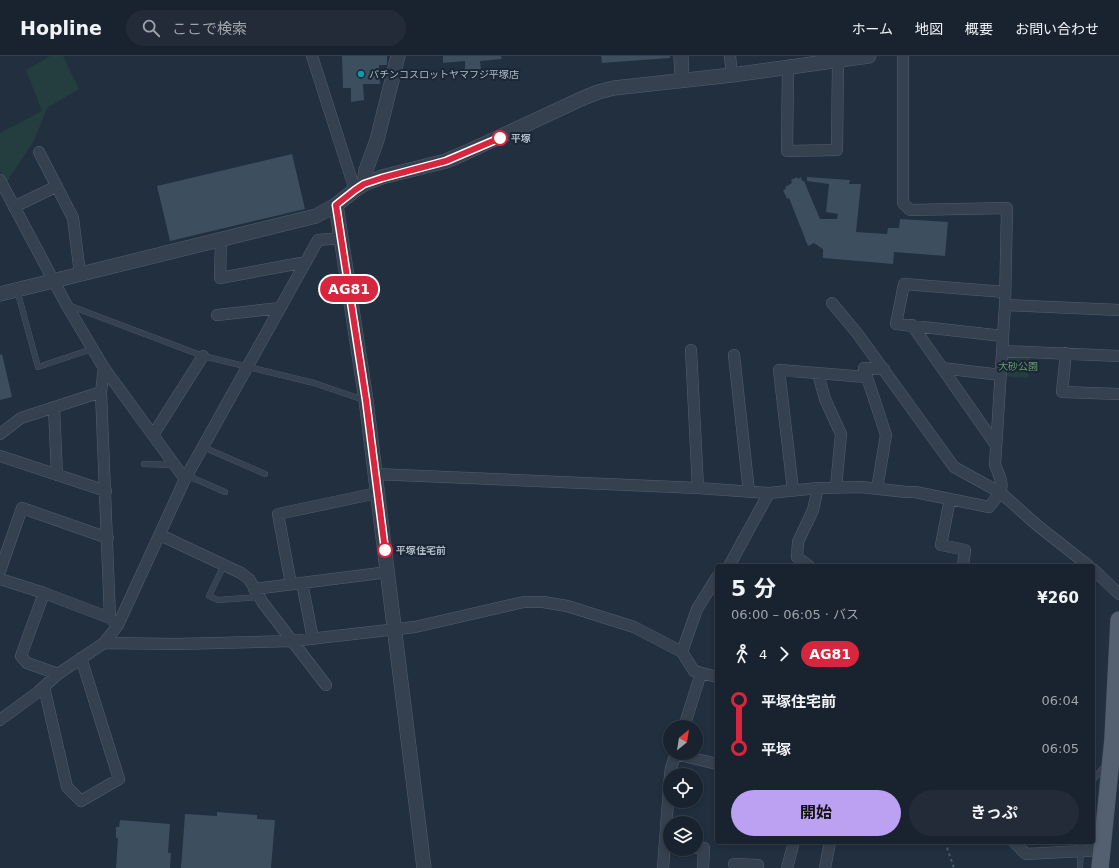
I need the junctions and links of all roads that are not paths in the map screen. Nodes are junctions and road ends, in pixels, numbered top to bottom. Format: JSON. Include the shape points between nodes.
{"nodes":[{"id":1,"x":312,"y":56,"type":"edge"},
{"id":2,"x":398,"y":56,"type":"edge"},
{"id":3,"x":681,"y":56,"type":"edge"},
{"id":4,"x":730,"y":56,"type":"edge"},
{"id":5,"x":903,"y":56,"type":"edge"},
{"id":6,"x":860,"y":57,"type":"edge"},
{"id":7,"x":838,"y":61,"type":"junction"},
{"id":8,"x":788,"y":67,"type":"junction"},
{"id":9,"x":732,"y":75,"type":"junction"},
{"id":10,"x":682,"y":80,"type":"junction"},
{"id":11,"x":39,"y":152,"type":"dead end"},
{"id":12,"x":0,"y":180,"type":"edge"},
{"id":13,"x":57,"y":186,"type":"junction"},
{"id":14,"x":360,"y":187,"type":"junction"},
{"id":15,"x":336,"y":205,"type":"junction"},
{"id":16,"x":14,"y":207,"type":"junction"},
{"id":17,"x":341,"y":238,"type":"junction"},
{"id":18,"x":221,"y":240,"type":"junction"},
{"id":19,"x":306,"y":262,"type":"junction"},
{"id":20,"x":80,"y":274,"type":"junction"},
{"id":21,"x":54,"y":281,"type":"junction"},
{"id":22,"x":17,"y":290,"type":"junction"},
{"id":23,"x":1005,"y":292,"type":"junction"},
{"id":24,"x":0,"y":294,"type":"edge"},
{"id":25,"x":832,"y":303,"type":"dead end"},
{"id":26,"x":66,"y":304,"type":"junction"},
{"id":27,"x":1005,"y":305,"type":"junction"},
{"id":28,"x":280,"y":308,"type":"junction"},
{"id":29,"x":1119,"y":310,"type":"edge"},
{"id":30,"x":217,"y":315,"type":"dead end"},
{"id":31,"x":912,"y":325,"type":"junction"},
{"id":32,"x":1003,"y":336,"type":"junction"},
{"id":33,"x":92,"y":349,"type":"junction"},
{"id":34,"x":691,"y":350,"type":"dead end"},
{"id":35,"x":1002,"y":351,"type":"junction"},
{"id":36,"x":1066,"y":353,"type":"junction"},
{"id":37,"x":734,"y":355,"type":"dead end"},
{"id":38,"x":203,"y":356,"type":"junction"},
{"id":39,"x":1119,"y":356,"type":"edge"},
{"id":40,"x":247,"y":366,"type":"junction"},
{"id":41,"x":104,"y":368,"type":"junction"},
{"id":42,"x":942,"y":368,"type":"junction"},
{"id":43,"x":884,"y":369,"type":"junction"},
{"id":44,"x":818,"y":374,"type":"junction"},
{"id":45,"x":1001,"y":375,"type":"junction"},
{"id":46,"x":866,"y":378,"type":"junction"},
{"id":47,"x":101,"y":392,"type":"junction"},
{"id":48,"x":1119,"y":394,"type":"edge"},
{"id":49,"x":366,"y":400,"type":"junction"},
{"id":50,"x":54,"y":407,"type":"junction"},
{"id":51,"x":0,"y":434,"type":"edge"},
{"id":52,"x":153,"y":435,"type":"junction"},
{"id":53,"x":996,"y":445,"type":"junction"},
{"id":54,"x":203,"y":447,"type":"junction"},
{"id":55,"x":0,"y":456,"type":"edge"},
{"id":56,"x":144,"y":464,"type":"dead end"},
{"id":57,"x":175,"y":465,"type":"junction"},
{"id":58,"x":265,"y":474,"type":"dead end"},
{"id":59,"x":375,"y":474,"type":"junction"},
{"id":60,"x":57,"y":475,"type":"junction"},
{"id":61,"x":186,"y":479,"type":"junction"},
{"id":62,"x":836,"y":487,"type":"junction"},
{"id":63,"x":698,"y":488,"type":"junction"},
{"id":64,"x":818,"y":488,"type":"junction"},
{"id":65,"x":877,"y":488,"type":"junction"},
{"id":66,"x":793,"y":490,"type":"junction"},
{"id":67,"x":106,"y":491,"type":"junction"},
{"id":68,"x":225,"y":492,"type":"dead end"},
{"id":69,"x":749,"y":492,"type":"junction"},
{"id":70,"x":377,"y":493,"type":"junction"},
{"id":71,"x":769,"y":493,"type":"junction"},
{"id":72,"x":1000,"y":493,"type":"junction"},
{"id":73,"x":950,"y":499,"type":"junction"},
{"id":74,"x":160,"y":535,"type":"junction"},
{"id":75,"x":108,"y":538,"type":"junction"},
{"id":76,"x":730,"y":564,"type":"edge"},
{"id":77,"x":806,"y":564,"type":"edge"},
{"id":78,"x":963,"y":564,"type":"edge"},
{"id":79,"x":1087,"y":564,"type":"edge"},
{"id":80,"x":224,"y":565,"type":"junction"},
{"id":81,"x":0,"y":571,"type":"edge"},
{"id":82,"x":1095,"y":571,"type":"edge"},
{"id":83,"x":388,"y":572,"type":"junction"},
{"id":84,"x":0,"y":579,"type":"edge"},
{"id":85,"x":715,"y":580,"type":"edge"},
{"id":86,"x":297,"y":583,"type":"junction"},
{"id":87,"x":44,"y":593,"type":"junction"},
{"id":88,"x":257,"y":593,"type":"junction"},
{"id":89,"x":1119,"y":594,"type":"edge"},
{"id":90,"x":1119,"y":620,"type":"edge"},
{"id":91,"x":114,"y":622,"type":"junction"},
{"id":92,"x":394,"y":629,"type":"junction"},
{"id":93,"x":313,"y":639,"type":"junction"},
{"id":94,"x":292,"y":641,"type":"junction"},
{"id":95,"x":104,"y":643,"type":"junction"},
{"id":96,"x":682,"y":652,"type":"junction"},
{"id":97,"x":81,"y":658,"type":"junction"},
{"id":98,"x":701,"y":673,"type":"junction"},
{"id":99,"x":58,"y":674,"type":"junction"},
{"id":100,"x":715,"y":676,"type":"edge"},
{"id":101,"x":326,"y":685,"type":"dead end"},
{"id":102,"x":44,"y":687,"type":"junction"},
{"id":103,"x":0,"y":720,"type":"edge"},
{"id":104,"x":686,"y":720,"type":"edge"},
{"id":105,"x":702,"y":760,"type":"edge"},
{"id":106,"x":715,"y":763,"type":"edge"},
{"id":107,"x":1115,"y":767,"type":"edge"},
{"id":108,"x":1095,"y":778,"type":"edge"},
{"id":109,"x":793,"y":844,"type":"edge"},
{"id":110,"x":830,"y":844,"type":"edge"},
{"id":111,"x":1016,"y":844,"type":"edge"},
{"id":112,"x":1080,"y":847,"type":"edge"},
{"id":113,"x":703,"y":848,"type":"edge"},
{"id":114,"x":1102,"y":850,"type":"junction"},
{"id":115,"x":665,"y":856,"type":"edge"},
{"id":116,"x":734,"y":864,"type":"dead end"},
{"id":117,"x":424,"y":868,"type":"edge"},
{"id":118,"x":663,"y":868,"type":"edge"},
{"id":119,"x":703,"y":868,"type":"edge"},
{"id":120,"x":758,"y":868,"type":"edge"},
{"id":121,"x":787,"y":868,"type":"edge"},
{"id":122,"x":826,"y":868,"type":"edge"},
{"id":123,"x":1080,"y":868,"type":"edge"},
{"id":124,"x":1100,"y":868,"type":"edge"}],
"edges":[{"from":1,"to":14,"type":"street"},
{"from":2,"to":14,"type":"street","via":[[377,140]]},
{"from":3,"to":10,"type":"street"},
{"from":4,"to":9,"type":"street"},
{"from":5,"to":23,"type":"street","via":[[903,203],[910,210],[1007,208]]},
{"from":6,"to":7,"type":"street"},
{"from":7,"to":8,"type":"street"},
{"from":7,"to":8,"type":"street","via":[[837,150],[787,151]]},
{"from":8,"to":9,"type":"street"},
{"from":9,"to":10,"type":"street"},
{"from":10,"to":14,"type":"street","via":[[598,92],[446,161],[382,178]]},
{"from":11,"to":13,"type":"street"},
{"from":12,"to":16,"type":"street"},
{"from":13,"to":16,"type":"street"},
{"from":13,"to":20,"type":"street","via":[[73,218]]},
{"from":14,"to":15,"type":"street"},
{"from":15,"to":17,"type":"street"},
{"from":15,"to":18,"type":"street","via":[[316,216]]},
{"from":16,"to":21,"type":"street"},
{"from":17,"to":19,"type":"street","via":[[318,240]]},
{"from":17,"to":49,"type":"street"},
{"from":18,"to":19,"type":"street","via":[[220,278]]},
{"from":18,"to":20,"type":"street"},
{"from":19,"to":28,"type":"street"},
{"from":20,"to":21,"type":"street"},
{"from":21,"to":22,"type":"street"},
{"from":21,"to":26,"type":"street"},
{"from":22,"to":24,"type":"street"},
{"from":22,"to":33,"type":"lane","via":[[38,367]]},
{"from":23,"to":27,"type":"street"},
{"from":23,"to":31,"type":"street","via":[[904,284],[896,324]]},
{"from":25,"to":43,"type":"street"},
{"from":26,"to":33,"type":"street"},
{"from":26,"to":38,"type":"lane"},
{"from":27,"to":29,"type":"street"},
{"from":27,"to":32,"type":"street"},
{"from":28,"to":30,"type":"street"},
{"from":28,"to":40,"type":"street"},
{"from":31,"to":32,"type":"street"},
{"from":31,"to":42,"type":"street"},
{"from":32,"to":35,"type":"street"},
{"from":33,"to":41,"type":"street"},
{"from":34,"to":63,"type":"street"},
{"from":35,"to":36,"type":"street"},
{"from":35,"to":45,"type":"street"},
{"from":36,"to":39,"type":"street"},
{"from":36,"to":48,"type":"street","via":[[1062,392]]},
{"from":37,"to":69,"type":"street"},
{"from":38,"to":40,"type":"lane"},
{"from":38,"to":52,"type":"street"},
{"from":40,"to":49,"type":"lane","via":[[314,383]]},
{"from":40,"to":54,"type":"street"},
{"from":41,"to":47,"type":"street"},
{"from":41,"to":52,"type":"street"},
{"from":42,"to":45,"type":"street"},
{"from":42,"to":53,"type":"street"},
{"from":43,"to":46,"type":"street","via":[[864,368]]},
{"from":43,"to":72,"type":"street","via":[[954,467]]},
{"from":44,"to":46,"type":"street"},
{"from":44,"to":62,"type":"street","via":[[825,399],[841,434]]},
{"from":44,"to":66,"type":"street","via":[[779,370]]},
{"from":45,"to":53,"type":"street"},
{"from":46,"to":65,"type":"street","via":[[886,435]]},
{"from":47,"to":50,"type":"street"},
{"from":47,"to":67,"type":"street"},
{"from":49,"to":59,"type":"street"},
{"from":50,"to":51,"type":"street","via":[[21,418]]},
{"from":50,"to":60,"type":"street"},
{"from":52,"to":57,"type":"street"},
{"from":53,"to":72,"type":"street","via":[[995,465],[1003,483]]},
{"from":54,"to":58,"type":"lane"},
{"from":54,"to":61,"type":"street"},
{"from":55,"to":60,"type":"street"},
{"from":56,"to":57,"type":"lane"},
{"from":57,"to":61,"type":"street"},
{"from":59,"to":63,"type":"street"},
{"from":59,"to":70,"type":"street"},
{"from":60,"to":67,"type":"street"},
{"from":61,"to":68,"type":"lane","via":[[193,478]]},
{"from":61,"to":74,"type":"street"},
{"from":62,"to":64,"type":"street"},
{"from":62,"to":65,"type":"street"},
{"from":63,"to":69,"type":"street"},
{"from":64,"to":66,"type":"street"},
{"from":64,"to":77,"type":"street","via":[[813,510],[798,542],[797,558]]},
{"from":65,"to":73,"type":"street"},
{"from":66,"to":71,"type":"street"},
{"from":67,"to":75,"type":"street"},
{"from":69,"to":71,"type":"street"},
{"from":70,"to":83,"type":"street"},
{"from":70,"to":86,"type":"street","via":[[278,514]]},
{"from":71,"to":76,"type":"street"},
{"from":72,"to":73,"type":"street","via":[[989,507]]},
{"from":72,"to":79,"type":"street"},
{"from":73,"to":78,"type":"street","via":[[941,545],[965,550]]},
{"from":74,"to":80,"type":"street"},
{"from":74,"to":91,"type":"street"},
{"from":75,"to":81,"type":"street","via":[[22,508]]},
{"from":75,"to":91,"type":"street"},
{"from":80,"to":88,"type":"street","via":[[249,579]]},
{"from":80,"to":88,"type":"lane","via":[[209,596],[218,600]]},
{"from":82,"to":89,"type":"street"},
{"from":83,"to":86,"type":"street"},
{"from":83,"to":92,"type":"street"},
{"from":84,"to":87,"type":"street"},
{"from":85,"to":96,"type":"street","via":[[696,609]]},
{"from":86,"to":88,"type":"street"},
{"from":86,"to":93,"type":"street"},
{"from":87,"to":91,"type":"street"},
{"from":87,"to":99,"type":"street","via":[[21,656],[27,663]]},
{"from":88,"to":94,"type":"street"},
{"from":90,"to":107,"type":"main road"},
{"from":91,"to":95,"type":"street"},
{"from":92,"to":93,"type":"street"},
{"from":92,"to":96,"type":"street","via":[[416,627],[524,602],[543,602],[567,606],[634,627]]},
{"from":92,"to":117,"type":"street"},
{"from":93,"to":94,"type":"street"},
{"from":94,"to":95,"type":"street"},
{"from":94,"to":101,"type":"street"},
{"from":95,"to":97,"type":"street"},
{"from":96,"to":98,"type":"street","via":[[694,671]]},
{"from":97,"to":99,"type":"street"},
{"from":97,"to":102,"type":"street","via":[[119,779],[81,801],[67,787]]},
{"from":98,"to":100,"type":"street"},
{"from":98,"to":104,"type":"street"},
{"from":99,"to":102,"type":"street"},
{"from":102,"to":103,"type":"street"},
{"from":105,"to":106,"type":"street"},
{"from":107,"to":108,"type":"lane","via":[[1102,769]]},
{"from":107,"to":114,"type":"main road"},
{"from":109,"to":121,"type":"street"},
{"from":110,"to":122,"type":"street"},
{"from":111,"to":112,"type":"street","via":[[1026,854]]},
{"from":112,"to":114,"type":"street"},
{"from":112,"to":123,"type":"lane"},
{"from":113,"to":119,"type":"street"},
{"from":114,"to":124,"type":"main road"},
{"from":115,"to":118,"type":"street"},
{"from":116,"to":120,"type":"street","via":[[758,865]]}]}
